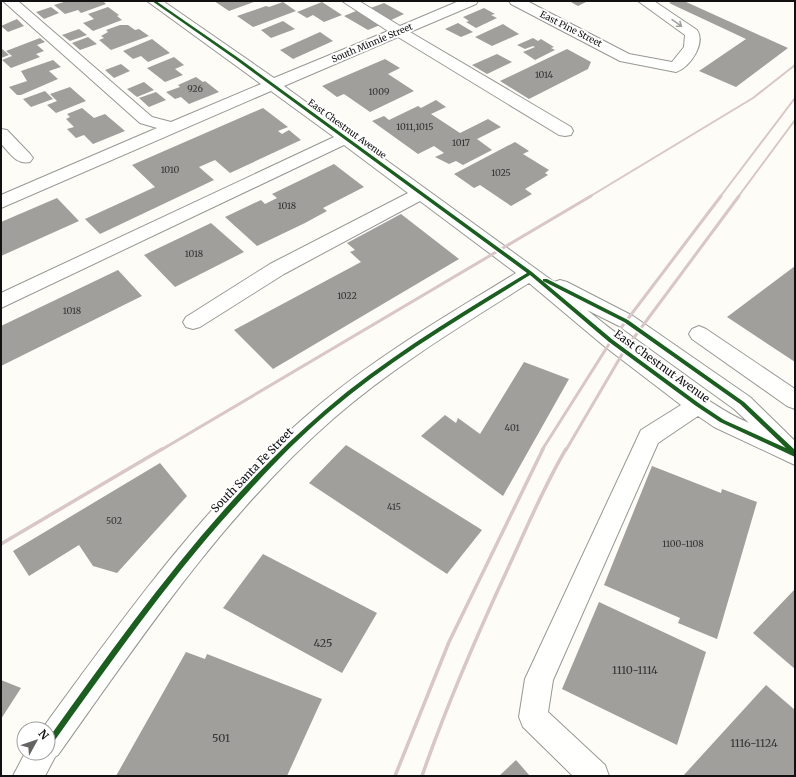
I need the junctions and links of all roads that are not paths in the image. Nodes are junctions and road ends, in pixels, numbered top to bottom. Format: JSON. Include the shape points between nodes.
{"nodes":[{"id":1,"x":11,"y":1,"type":"edge"},
{"id":2,"x":154,"y":1,"type":"edge"},
{"id":3,"x":349,"y":1,"type":"edge"},
{"id":4,"x":471,"y":1,"type":"edge"},
{"id":5,"x":516,"y":1,"type":"edge"},
{"id":6,"x":645,"y":1,"type":"edge"},
{"id":7,"x":1,"y":4,"type":"edge"},
{"id":8,"x":399,"y":31,"type":"junction"},
{"id":9,"x":272,"y":85,"type":"junction"},
{"id":10,"x":173,"y":128,"type":"junction"},
{"id":11,"x":565,"y":131,"type":"dead end"},
{"id":12,"x":1,"y":134,"type":"edge"},
{"id":13,"x":346,"y":138,"type":"junction"},
{"id":14,"x":24,"y":158,"type":"dead end"},
{"id":15,"x":421,"y":193,"type":"junction"},
{"id":16,"x":1,"y":202,"type":"edge"},
{"id":17,"x":530,"y":272,"type":"junction"},
{"id":18,"x":1,"y":301,"type":"edge"},
{"id":19,"x":193,"y":322,"type":"dead end"},
{"id":20,"x":699,"y":334,"type":"dead end"},
{"id":21,"x":795,"y":400,"type":"edge"},
{"id":22,"x":698,"y":405,"type":"junction"},
{"id":23,"x":795,"y":454,"type":"edge"},
{"id":24,"x":56,"y":733,"type":"edge"},
{"id":25,"x":37,"y":761,"type":"edge"},
{"id":26,"x":28,"y":776,"type":"edge"},
{"id":27,"x":594,"y":776,"type":"edge"}],
"edges":[{"from":1,"to":7,"type":"street"},
{"from":1,"to":10,"type":"street","via":[[146,120]]},
{"from":2,"to":9,"type":"street","name":"East Chestnut Avenue"},
{"from":3,"to":8,"type":"street"},
{"from":4,"to":8,"type":"street","name":"South Minnie Street"},
{"from":6,"to":5,"type":"street","name":"East Pine Street","one_way":true,"via":[[692,33],[693,43],[676,66],[625,58]]},
{"from":8,"to":9,"type":"street","name":"South Minnie Street"},
{"from":8,"to":11,"type":"street"},
{"from":9,"to":10,"type":"street","name":"South Minnie Street"},
{"from":9,"to":13,"type":"street","name":"East Chestnut Avenue"},
{"from":10,"to":16,"type":"street","name":"South Minnie Street"},
{"from":12,"to":14,"type":"street"},
{"from":13,"to":15,"type":"street","name":"East Chestnut Avenue"},
{"from":13,"to":18,"type":"street"},
{"from":15,"to":17,"type":"street","name":"East Chestnut Avenue"},
{"from":15,"to":19,"type":"street","via":[[277,270]]},
{"from":17,"to":22,"type":"street","name":"East Chestnut Avenue","via":[[611,341]]},
{"from":17,"to":23,"type":"street","name":"East Chestnut Avenue","via":[[626,320],[742,403]]},
{"from":17,"to":24,"type":"street","name":"South Santa Fe Street","via":[[426,337],[359,385],[301,434],[219,518],[135,623]]},
{"from":20,"to":21,"type":"street"},
{"from":22,"to":23,"type":"street","name":"East Chestnut Avenue","via":[[722,421]]},
{"from":22,"to":27,"type":"street","via":[[649,437],[539,679],[534,717]]},
{"from":25,"to":26,"type":"street"}]}
